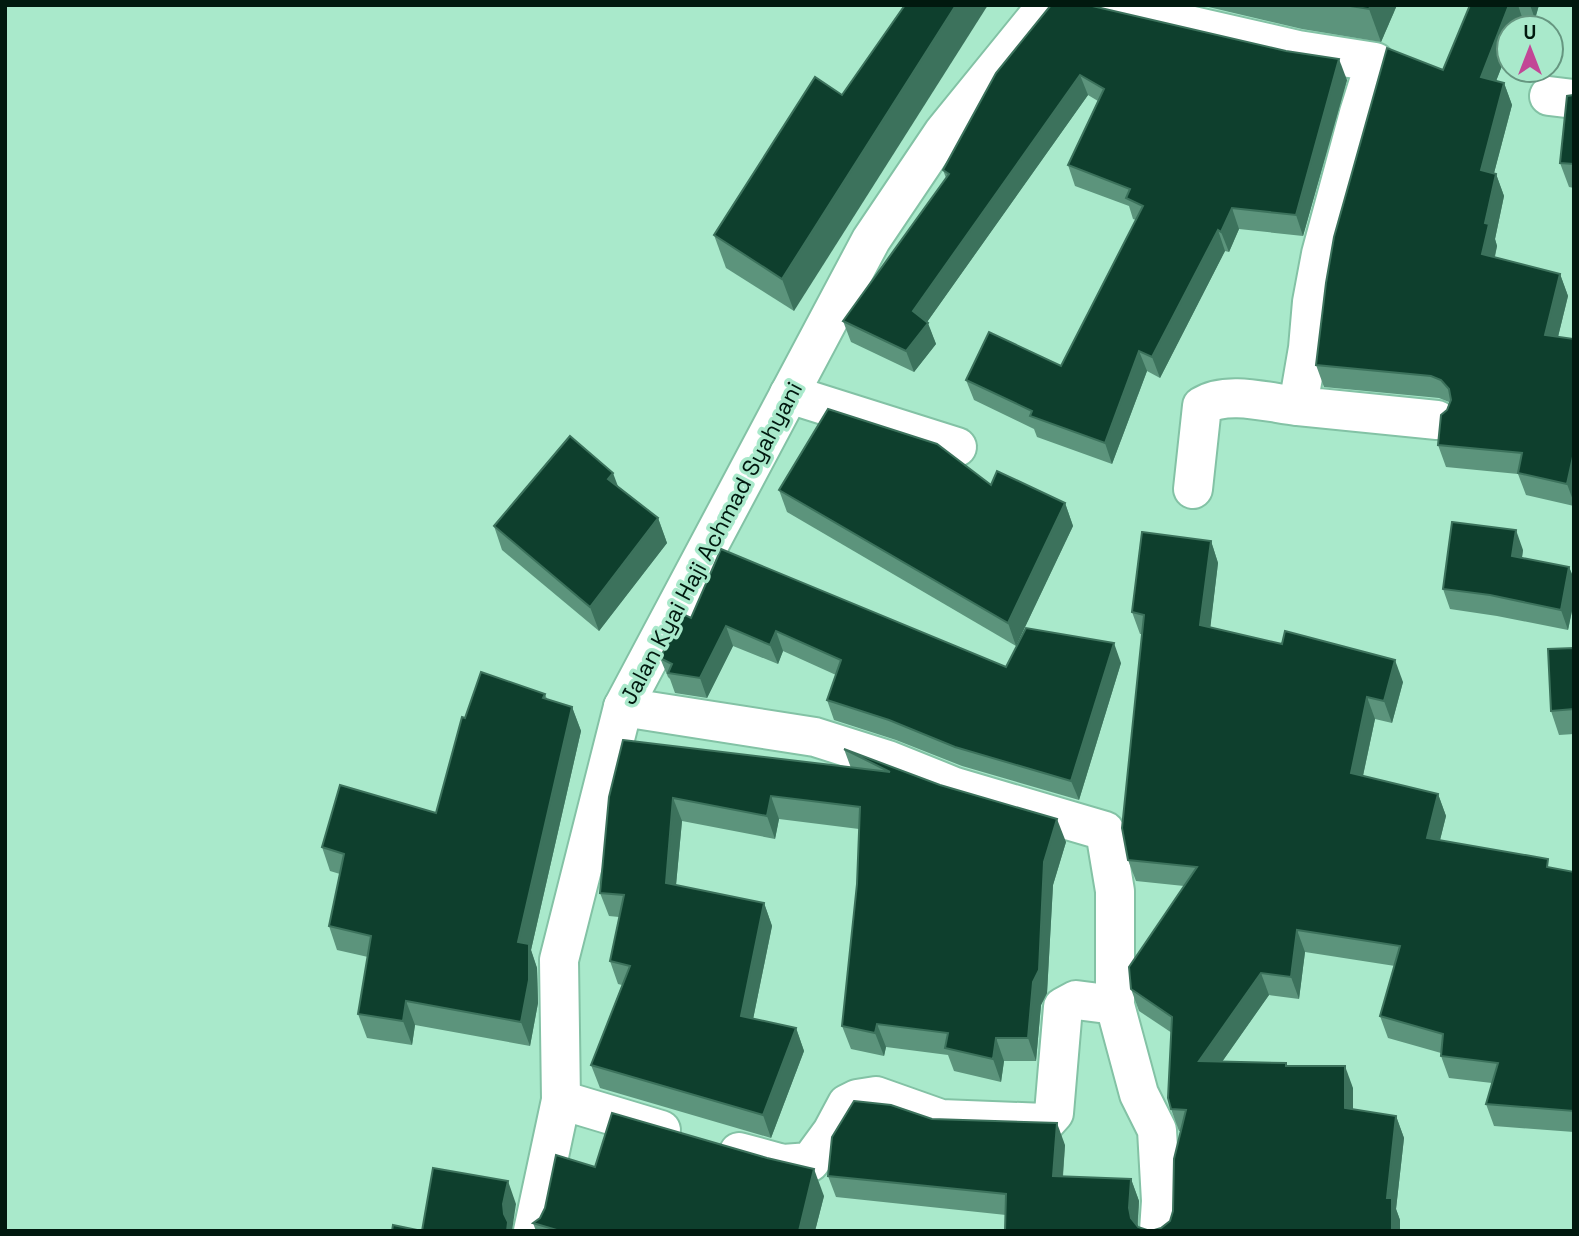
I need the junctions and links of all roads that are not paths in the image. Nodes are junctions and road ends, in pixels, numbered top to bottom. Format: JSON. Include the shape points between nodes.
{"nodes":[{"id":1,"x":1047,"y":5,"type":"edge"},
{"id":2,"x":1101,"y":5,"type":"edge"},
{"id":3,"x":789,"y":394,"type":"junction"},
{"id":4,"x":1297,"y":406,"type":"junction"},
{"id":5,"x":1437,"y":420,"type":"edge"},
{"id":6,"x":957,"y":447,"type":"dead end"},
{"id":7,"x":1193,"y":489,"type":"dead end"},
{"id":8,"x":623,"y":707,"type":"junction"},
{"id":9,"x":1115,"y":1005,"type":"junction"},
{"id":10,"x":561,"y":1100,"type":"junction"},
{"id":11,"x":533,"y":1231,"type":"edge"},
{"id":12,"x":1159,"y":1231,"type":"edge"}],
"edges":[{"from":1,"to":3,"type":"street","name":"Jalan Kyai Haji Achmad Syahyani","via":[[943,133],[871,240]]},
{"from":2,"to":4,"type":"street","via":[[1297,50],[1375,62],[1321,254]]},
{"from":3,"to":6,"type":"street"},
{"from":3,"to":8,"type":"street","name":"Jalan Kyai Haji Achmad Syahyani"},
{"from":4,"to":5,"type":"street"},
{"from":4,"to":7,"type":"street","via":[[1239,399],[1212,400],[1202,406]]},
{"from":8,"to":9,"type":"street","via":[[815,737],[966,790],[1105,831],[1115,891]]},
{"from":8,"to":10,"type":"street","name":"Jalan Kyai Haji Achmad Syahyani","via":[[559,960]]},
{"from":9,"to":10,"type":"street","via":[[1076,1000],[1063,1007],[1054,1113],[1045,1123],[941,1119],[876,1096],[846,1104],[810,1162],[783,1164]]},
{"from":9,"to":12,"type":"street","via":[[1139,1094],[1157,1130]]},
{"from":10,"to":11,"type":"street","name":"Jalan Kyai Haji Achmad Syahyani"}]}
